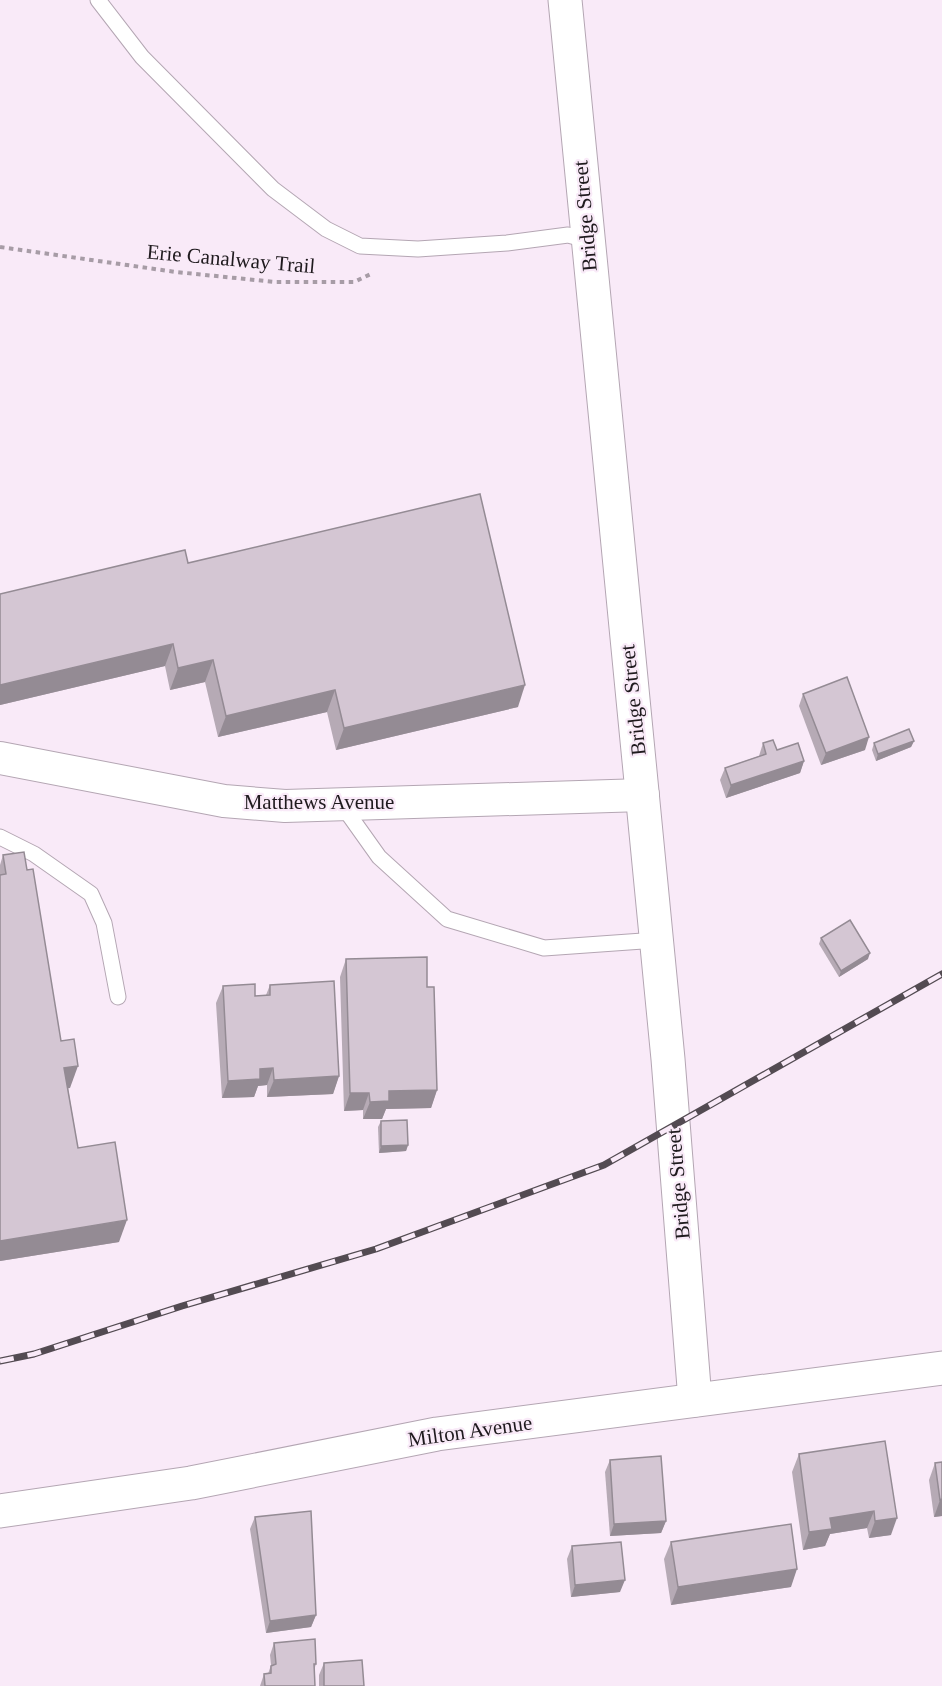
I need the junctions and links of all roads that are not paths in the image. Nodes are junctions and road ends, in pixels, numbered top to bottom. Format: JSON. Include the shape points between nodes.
{"nodes":[{"id":1,"x":98,"y":0,"type":"edge"},
{"id":2,"x":565,"y":0,"type":"edge"},
{"id":3,"x":587,"y":240,"type":"junction"},
{"id":4,"x":0,"y":758,"type":"edge"},
{"id":5,"x":643,"y":795,"type":"junction"},
{"id":6,"x":342,"y":805,"type":"junction"},
{"id":7,"x":0,"y":837,"type":"edge"},
{"id":8,"x":657,"y":940,"type":"junction"},
{"id":9,"x":118,"y":997,"type":"dead end"},
{"id":10,"x":942,"y":1368,"type":"edge"},
{"id":11,"x":695,"y":1400,"type":"junction"},
{"id":12,"x":0,"y":1511,"type":"edge"}],
"edges":[{"from":1,"to":3,"type":"lane","via":[[141,57],[273,189],[326,229],[360,246],[418,249],[568,235]]},
{"from":2,"to":3,"type":"main road","name":"Bridge Street"},
{"from":3,"to":5,"type":"main road","name":"Bridge Street"},
{"from":4,"to":6,"type":"street","name":"Matthews Avenue","via":[[224,801]]},
{"from":5,"to":6,"type":"street","name":"Matthews Avenue"},
{"from":5,"to":8,"type":"main road","name":"Bridge Street"},
{"from":6,"to":8,"type":"lane","via":[[379,856],[447,919],[544,948]]},
{"from":7,"to":9,"type":"lane","via":[[34,854],[91,894],[104,923]]},
{"from":8,"to":11,"type":"main road","name":"Bridge Street"},
{"from":10,"to":11,"type":"main road","name":"Milton Avenue"},
{"from":11,"to":12,"type":"main road","name":"Milton Avenue","via":[[437,1434],[191,1483]]}]}
